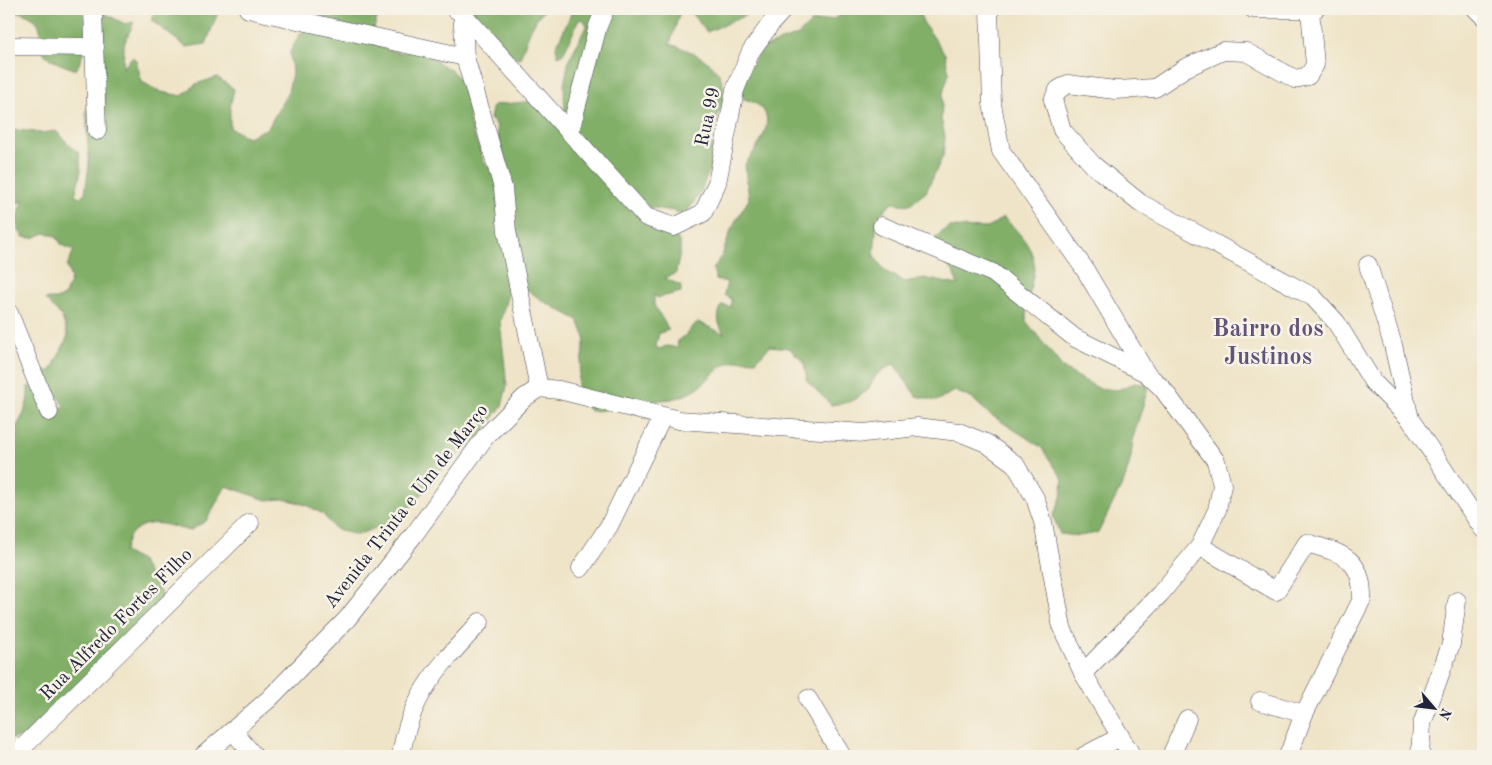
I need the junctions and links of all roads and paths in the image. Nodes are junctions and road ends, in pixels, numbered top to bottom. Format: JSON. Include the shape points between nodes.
{"nodes":[{"id":1,"x":94,"y":9,"type":"edge"},
{"id":2,"x":248,"y":9,"type":"edge"},
{"id":3,"x":605,"y":9,"type":"edge"},
{"id":4,"x":784,"y":9,"type":"edge"},
{"id":5,"x":989,"y":9,"type":"edge"},
{"id":6,"x":1254,"y":9,"type":"edge"},
{"id":7,"x":1313,"y":9,"type":"edge"},
{"id":8,"x":1476,"y":9,"type":"edge"},
{"id":9,"x":460,"y":10,"type":"edge"},
{"id":10,"x":1483,"y":16,"type":"edge"},
{"id":11,"x":9,"y":46,"type":"edge"},
{"id":12,"x":95,"y":47,"type":"junction"},
{"id":13,"x":465,"y":57,"type":"junction"},
{"id":14,"x":97,"y":131,"type":"dead end"},
{"id":15,"x":570,"y":131,"type":"junction"},
{"id":16,"x":882,"y":226,"type":"dead end"},
{"id":17,"x":1368,"y":265,"type":"dead end"},
{"id":18,"x":9,"y":313,"type":"edge"},
{"id":19,"x":1146,"y":373,"type":"junction"},
{"id":20,"x":539,"y":388,"type":"junction"},
{"id":21,"x":49,"y":412,"type":"dead end"},
{"id":22,"x":662,"y":418,"type":"junction"},
{"id":23,"x":1410,"y":419,"type":"junction"},
{"id":24,"x":250,"y":523,"type":"dead end"},
{"id":25,"x":1483,"y":529,"type":"edge"},
{"id":26,"x":1200,"y":546,"type":"junction"},
{"id":27,"x":581,"y":568,"type":"dead end"},
{"id":28,"x":1457,"y":601,"type":"dead end"},
{"id":29,"x":480,"y":622,"type":"dead end"},
{"id":30,"x":1083,"y":673,"type":"junction"},
{"id":31,"x":808,"y":698,"type":"dead end"},
{"id":32,"x":1260,"y":701,"type":"dead end"},
{"id":33,"x":1304,"y":714,"type":"junction"},
{"id":34,"x":1187,"y":719,"type":"dead end"},
{"id":35,"x":232,"y":731,"type":"junction"},
{"id":36,"x":1120,"y":737,"type":"junction"},
{"id":37,"x":212,"y":753,"type":"edge"},
{"id":38,"x":14,"y":756,"type":"edge"},
{"id":39,"x":254,"y":756,"type":"edge"},
{"id":40,"x":401,"y":756,"type":"edge"},
{"id":41,"x":842,"y":756,"type":"edge"},
{"id":42,"x":1084,"y":756,"type":"edge"},
{"id":43,"x":1132,"y":756,"type":"edge"},
{"id":44,"x":1171,"y":756,"type":"edge"},
{"id":45,"x":1288,"y":756,"type":"edge"},
{"id":46,"x":1420,"y":756,"type":"edge"}],
"edges":[{"from":1,"to":12,"type":"street"},
{"from":2,"to":13,"type":"street"},
{"from":3,"to":15,"type":"street"},
{"from":4,"to":15,"type":"street","name":"Rua 99","via":[[751,51],[735,90],[717,183],[703,213],[674,227],[646,217]]},
{"from":5,"to":19,"type":"street","via":[[992,104],[1001,151],[1084,268]]},
{"from":6,"to":7,"type":"street"},
{"from":7,"to":23,"type":"street","via":[[1311,36],[1315,65],[1308,76],[1295,79],[1246,52],[1222,51],[1185,68],[1155,88],[1116,90],[1068,84],[1058,90],[1053,100],[1062,130],[1093,165],[1140,202],[1313,297],[1336,322],[1373,382]]},
{"from":8,"to":10,"type":"street"},
{"from":9,"to":13,"type":"street"},
{"from":9,"to":15,"type":"street"},
{"from":11,"to":12,"type":"street"},
{"from":12,"to":14,"type":"street"},
{"from":13,"to":20,"type":"street","via":[[503,188],[507,231]]},
{"from":16,"to":19,"type":"street","via":[[993,273],[1075,338]]},
{"from":17,"to":23,"type":"street","via":[[1400,371]]},
{"from":18,"to":21,"type":"street"},
{"from":19,"to":26,"type":"street","via":[[1162,388],[1216,461],[1222,485],[1217,510]]},
{"from":20,"to":22,"type":"street","via":[[559,390]]},
{"from":20,"to":35,"type":"street","name":"Avenida Trinta e Um de Março","via":[[524,398],[486,436],[413,536],[347,618],[269,699]]},
{"from":22,"to":27,"type":"street","via":[[609,526]]},
{"from":22,"to":30,"type":"street","via":[[864,434],[917,427],[959,432],[986,443],[1015,464],[1035,498],[1045,529],[1062,628]]},
{"from":23,"to":25,"type":"street"},
{"from":24,"to":38,"type":"street","name":"Rua Alfredo Fortes Filho"},
{"from":26,"to":30,"type":"street","via":[[1160,594]]},
{"from":26,"to":33,"type":"street","via":[[1276,590],[1307,543],[1342,553],[1356,569],[1362,584],[1362,599]]},
{"from":28,"to":46,"type":"street","via":[[1451,644],[1422,724]]},
{"from":29,"to":40,"type":"street","via":[[440,666],[419,697],[409,717]]},
{"from":30,"to":36,"type":"street"},
{"from":31,"to":41,"type":"street"},
{"from":32,"to":33,"type":"street"},
{"from":33,"to":45,"type":"street"},
{"from":34,"to":44,"type":"street"},
{"from":35,"to":37,"type":"street","name":"Avenida Trinta e Um de Março"},
{"from":35,"to":39,"type":"street"},
{"from":36,"to":42,"type":"street"},
{"from":36,"to":43,"type":"street"}]}
